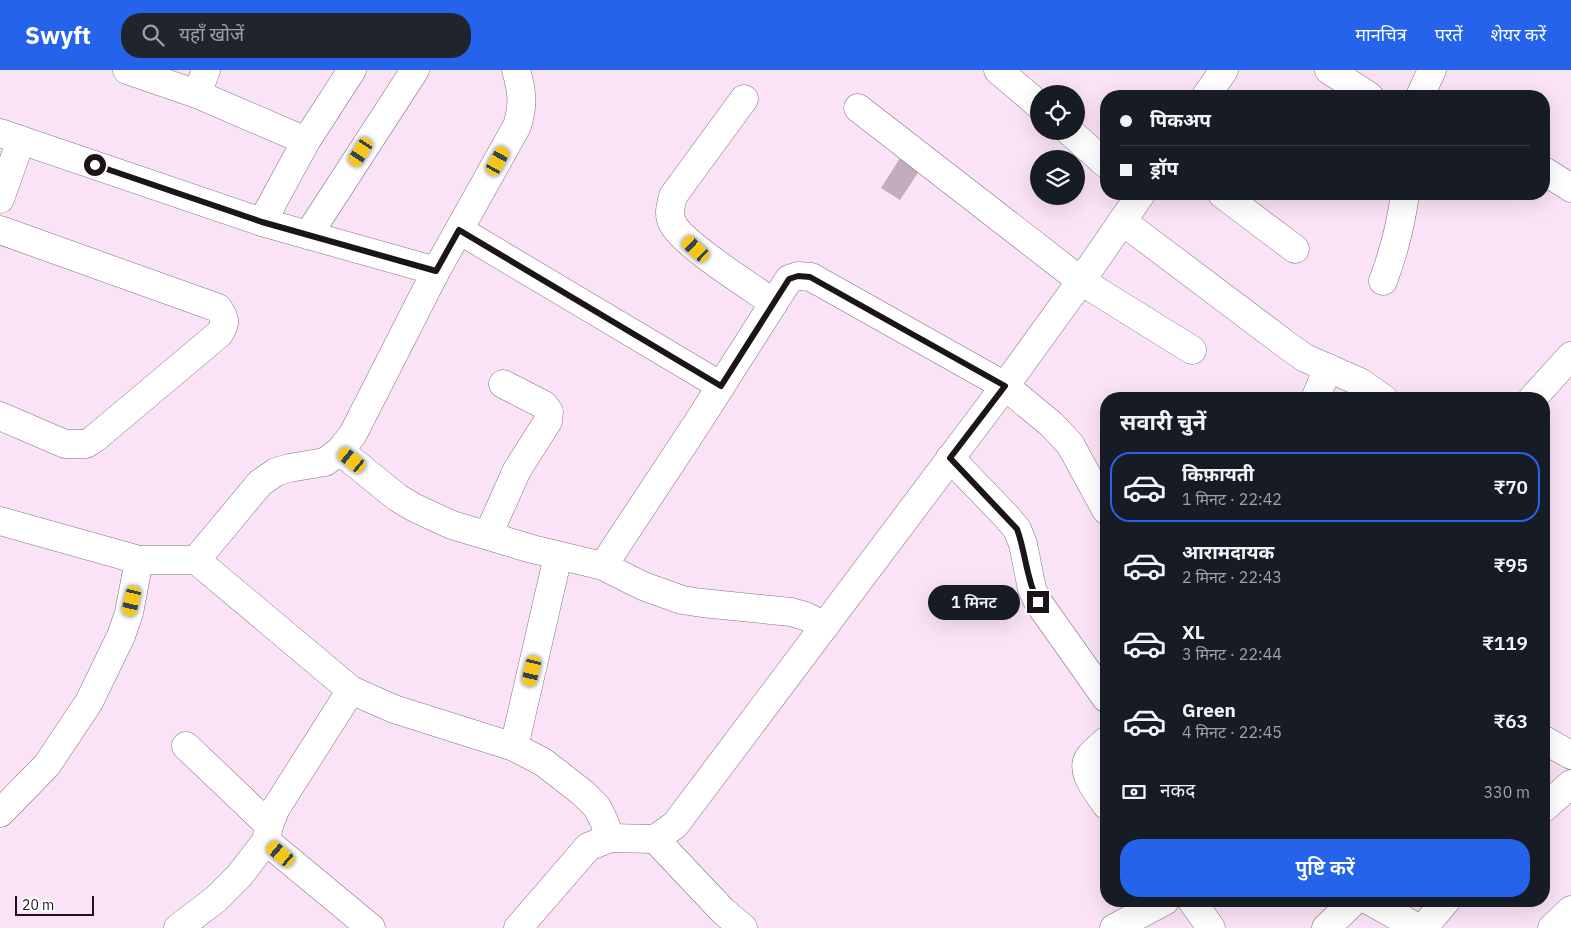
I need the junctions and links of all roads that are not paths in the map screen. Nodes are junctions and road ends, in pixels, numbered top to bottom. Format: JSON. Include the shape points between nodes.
{"nodes":[{"id":1,"x":127,"y":70,"type":"edge"},
{"id":2,"x":352,"y":70,"type":"edge"},
{"id":3,"x":415,"y":70,"type":"edge"},
{"id":4,"x":516,"y":70,"type":"edge"},
{"id":5,"x":998,"y":70,"type":"edge"},
{"id":6,"x":1224,"y":70,"type":"edge"},
{"id":7,"x":1329,"y":70,"type":"edge"},
{"id":8,"x":1432,"y":70,"type":"edge"},
{"id":9,"x":202,"y":82,"type":"edge"},
{"id":10,"x":1210,"y":90,"type":"edge"},
{"id":11,"x":1360,"y":90,"type":"edge"},
{"id":12,"x":1423,"y":90,"type":"edge"},
{"id":13,"x":1030,"y":97,"type":"edge"},
{"id":14,"x":744,"y":99,"type":"dead end"},
{"id":15,"x":858,"y":108,"type":"dead end"},
{"id":16,"x":10,"y":137,"type":"edge"},
{"id":17,"x":1079,"y":140,"type":"edge"},
{"id":18,"x":306,"y":141,"type":"junction"},
{"id":19,"x":1100,"y":159,"type":"edge"},
{"id":20,"x":1550,"y":175,"type":"edge"},
{"id":21,"x":1571,"y":188,"type":"edge"},
{"id":22,"x":0,"y":199,"type":"edge"},
{"id":23,"x":1137,"y":200,"type":"edge"},
{"id":24,"x":1230,"y":200,"type":"edge"},
{"id":25,"x":1404,"y":200,"type":"edge"},
{"id":26,"x":1122,"y":221,"type":"junction"},
{"id":27,"x":262,"y":222,"type":"junction"},
{"id":28,"x":0,"y":230,"type":"edge"},
{"id":29,"x":459,"y":230,"type":"junction"},
{"id":30,"x":308,"y":235,"type":"junction"},
{"id":31,"x":1295,"y":249,"type":"dead end"},
{"id":32,"x":436,"y":271,"type":"junction"},
{"id":33,"x":1081,"y":281,"type":"junction"},
{"id":34,"x":1383,"y":281,"type":"dead end"},
{"id":35,"x":774,"y":303,"type":"junction"},
{"id":36,"x":1192,"y":350,"type":"dead end"},
{"id":37,"x":1571,"y":356,"type":"edge"},
{"id":38,"x":1328,"y":368,"type":"junction"},
{"id":39,"x":503,"y":384,"type":"dead end"},
{"id":40,"x":721,"y":386,"type":"junction"},
{"id":41,"x":1005,"y":386,"type":"junction"},
{"id":42,"x":1318,"y":392,"type":"edge"},
{"id":43,"x":1374,"y":392,"type":"edge"},
{"id":44,"x":1538,"y":392,"type":"edge"},
{"id":45,"x":0,"y":416,"type":"edge"},
{"id":46,"x":340,"y":451,"type":"junction"},
{"id":47,"x":950,"y":458,"type":"junction"},
{"id":48,"x":1100,"y":499,"type":"edge"},
{"id":49,"x":0,"y":521,"type":"edge"},
{"id":50,"x":488,"y":535,"type":"junction"},
{"id":51,"x":558,"y":556,"type":"junction"},
{"id":52,"x":139,"y":560,"type":"junction"},
{"id":53,"x":196,"y":560,"type":"junction"},
{"id":54,"x":603,"y":566,"type":"junction"},
{"id":55,"x":825,"y":626,"type":"junction"},
{"id":56,"x":351,"y":690,"type":"junction"},
{"id":57,"x":1100,"y":690,"type":"edge"},
{"id":58,"x":1550,"y":743,"type":"edge"},
{"id":59,"x":186,"y":746,"type":"dead end"},
{"id":60,"x":514,"y":747,"type":"junction"},
{"id":61,"x":1100,"y":747,"type":"edge"},
{"id":62,"x":1571,"y":755,"type":"edge"},
{"id":63,"x":1571,"y":784,"type":"edge"},
{"id":64,"x":1100,"y":795,"type":"edge"},
{"id":65,"x":1550,"y":803,"type":"edge"},
{"id":66,"x":0,"y":813,"type":"edge"},
{"id":67,"x":268,"y":833,"type":"junction"},
{"id":68,"x":610,"y":838,"type":"junction"},
{"id":69,"x":655,"y":838,"type":"junction"},
{"id":70,"x":1154,"y":907,"type":"edge"},
{"id":71,"x":1196,"y":907,"type":"edge"},
{"id":72,"x":1348,"y":907,"type":"edge"},
{"id":73,"x":1381,"y":907,"type":"edge"},
{"id":74,"x":1441,"y":907,"type":"edge"},
{"id":75,"x":1571,"y":910,"type":"edge"},
{"id":76,"x":178,"y":928,"type":"edge"},
{"id":77,"x":371,"y":928,"type":"edge"},
{"id":78,"x":518,"y":928,"type":"edge"},
{"id":79,"x":743,"y":928,"type":"edge"},
{"id":80,"x":1114,"y":928,"type":"edge"},
{"id":81,"x":1211,"y":928,"type":"edge"},
{"id":82,"x":1326,"y":928,"type":"edge"},
{"id":83,"x":1418,"y":928,"type":"edge"},
{"id":84,"x":1423,"y":928,"type":"edge"},
{"id":85,"x":1552,"y":928,"type":"edge"}],
"edges":[{"from":1,"to":9,"type":"street"},
{"from":2,"to":18,"type":"street"},
{"from":3,"to":30,"type":"street"},
{"from":4,"to":29,"type":"street","via":[[522,100],[518,126]]},
{"from":5,"to":13,"type":"street"},
{"from":6,"to":10,"type":"street"},
{"from":7,"to":11,"type":"street"},
{"from":8,"to":12,"type":"street"},
{"from":9,"to":18,"type":"street"},
{"from":14,"to":35,"type":"street","via":[[673,196],[670,210],[672,223],[696,249]]},
{"from":15,"to":33,"type":"street"},
{"from":16,"to":22,"type":"street"},
{"from":16,"to":27,"type":"street"},
{"from":17,"to":19,"type":"street"},
{"from":18,"to":27,"type":"street"},
{"from":20,"to":21,"type":"street"},
{"from":23,"to":26,"type":"street"},
{"from":24,"to":31,"type":"street"},
{"from":25,"to":34,"type":"street","via":[[1396,244]]},
{"from":26,"to":33,"type":"street"},
{"from":26,"to":38,"type":"street","via":[[1288,346]]},
{"from":27,"to":30,"type":"street"},
{"from":28,"to":45,"type":"street","via":[[218,308],[224,316],[224,327],[219,334],[86,444],[65,444]]},
{"from":29,"to":32,"type":"street"},
{"from":29,"to":40,"type":"street"},
{"from":30,"to":32,"type":"street"},
{"from":32,"to":46,"type":"street","via":[[353,434]]},
{"from":33,"to":36,"type":"street"},
{"from":33,"to":41,"type":"street"},
{"from":35,"to":40,"type":"street"},
{"from":35,"to":41,"type":"street","via":[[789,279],[810,277]]},
{"from":37,"to":44,"type":"street"},
{"from":38,"to":42,"type":"street"},
{"from":38,"to":43,"type":"street"},
{"from":39,"to":50,"type":"street","via":[[544,405],[549,412],[548,421],[517,470]]},
{"from":40,"to":54,"type":"street"},
{"from":41,"to":47,"type":"street"},
{"from":41,"to":48,"type":"street","via":[[1070,444]]},
{"from":46,"to":50,"type":"street","via":[[415,508]]},
{"from":46,"to":53,"type":"street","via":[[325,462],[276,472],[260,483]]},
{"from":47,"to":55,"type":"street"},
{"from":47,"to":57,"type":"street","via":[[1017,529],[1038,602]]},
{"from":49,"to":52,"type":"street"},
{"from":50,"to":51,"type":"street"},
{"from":51,"to":54,"type":"street"},
{"from":51,"to":60,"type":"street"},
{"from":52,"to":53,"type":"street"},
{"from":52,"to":66,"type":"street","via":[[121,636],[89,702],[47,765]]},
{"from":53,"to":56,"type":"street"},
{"from":54,"to":55,"type":"street","via":[[643,586],[682,600],[784,611],[805,616]]},
{"from":55,"to":69,"type":"street","via":[[675,825]]},
{"from":56,"to":60,"type":"street","via":[[394,710]]},
{"from":56,"to":67,"type":"street","via":[[276,808]]},
{"from":58,"to":62,"type":"street"},
{"from":59,"to":67,"type":"street"},
{"from":60,"to":68,"type":"street","via":[[543,762],[583,793],[597,807]]},
{"from":61,"to":64,"type":"street","via":[[1090,756],[1086,773]]},
{"from":63,"to":65,"type":"street"},
{"from":67,"to":76,"type":"street","via":[[239,876],[216,899]]},
{"from":67,"to":77,"type":"street"},
{"from":68,"to":69,"type":"street"},
{"from":68,"to":78,"type":"street","via":[[588,847]]},
{"from":69,"to":79,"type":"street"},
{"from":70,"to":80,"type":"street"},
{"from":71,"to":81,"type":"street"},
{"from":72,"to":82,"type":"street"},
{"from":73,"to":83,"type":"street"},
{"from":74,"to":84,"type":"street"},
{"from":75,"to":85,"type":"street"}]}
